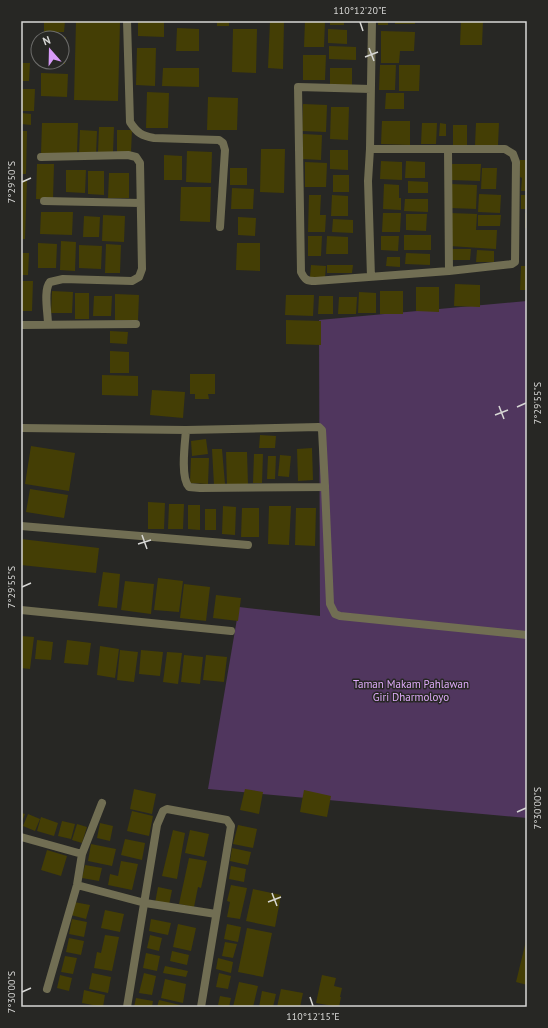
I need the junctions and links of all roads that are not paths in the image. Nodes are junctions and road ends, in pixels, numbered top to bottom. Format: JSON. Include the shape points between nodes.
{"nodes":[{"id":1,"x":127,"y":21,"type":"edge"},
{"id":2,"x":372,"y":21,"type":"edge"},
{"id":3,"x":371,"y":89,"type":"junction"},
{"id":4,"x":370,"y":149,"type":"junction"},
{"id":5,"x":448,"y":149,"type":"junction"},
{"id":6,"x":41,"y":157,"type":"dead end"},
{"id":7,"x":44,"y":202,"type":"dead end"},
{"id":8,"x":140,"y":203,"type":"junction"},
{"id":9,"x":220,"y":227,"type":"dead end"},
{"id":10,"x":449,"y":271,"type":"junction"},
{"id":11,"x":371,"y":277,"type":"junction"},
{"id":12,"x":136,"y":324,"type":"dead end"},
{"id":13,"x":21,"y":325,"type":"edge"},
{"id":14,"x":48,"y":325,"type":"junction"},
{"id":15,"x":21,"y":428,"type":"edge"},
{"id":16,"x":186,"y":430,"type":"junction"},
{"id":17,"x":325,"y":487,"type":"junction"},
{"id":18,"x":21,"y":526,"type":"edge"},
{"id":19,"x":248,"y":545,"type":"dead end"},
{"id":20,"x":21,"y":610,"type":"edge"},
{"id":21,"x":232,"y":631,"type":"dead end"},
{"id":22,"x":527,"y":634,"type":"edge"},
{"id":23,"x":102,"y":802,"type":"dead end"},
{"id":24,"x":21,"y":837,"type":"edge"},
{"id":25,"x":82,"y":854,"type":"junction"},
{"id":26,"x":77,"y":885,"type":"junction"},
{"id":27,"x":145,"y":903,"type":"junction"},
{"id":28,"x":216,"y":914,"type":"junction"},
{"id":29,"x":47,"y":989,"type":"dead end"},
{"id":30,"x":127,"y":1007,"type":"edge"},
{"id":31,"x":201,"y":1007,"type":"edge"}],
"edges":[{"from":1,"to":9,"type":"street","via":[[130,122],[135,130],[144,136],[219,140],[223,143],[225,150]]},
{"from":2,"to":3,"type":"street"},
{"from":3,"to":4,"type":"street"},
{"from":3,"to":11,"type":"street","via":[[298,87],[301,272],[308,281]]},
{"from":4,"to":5,"type":"street"},
{"from":4,"to":11,"type":"street","via":[[368,181]]},
{"from":5,"to":10,"type":"street"},
{"from":5,"to":10,"type":"street","via":[[505,149],[513,154],[516,162],[515,261],[512,264]]},
{"from":6,"to":8,"type":"street","via":[[136,157],[140,163]]},
{"from":7,"to":8,"type":"street"},
{"from":8,"to":14,"type":"street","via":[[142,269],[139,277],[132,281],[63,279],[50,282],[46,290]]},
{"from":10,"to":11,"type":"street"},
{"from":12,"to":14,"type":"street"},
{"from":13,"to":14,"type":"street"},
{"from":15,"to":16,"type":"street"},
{"from":16,"to":17,"type":"street","via":[[319,427],[322,430]]},
{"from":16,"to":17,"type":"street","via":[[184,469],[186,484],[189,487]]},
{"from":17,"to":22,"type":"street","via":[[330,604],[335,614]]},
{"from":18,"to":19,"type":"street"},
{"from":20,"to":21,"type":"street"},
{"from":23,"to":25,"type":"street"},
{"from":24,"to":25,"type":"street"},
{"from":25,"to":26,"type":"street"},
{"from":26,"to":27,"type":"street"},
{"from":26,"to":29,"type":"street"},
{"from":27,"to":28,"type":"street"},
{"from":27,"to":28,"type":"street","via":[[157,825],[163,811],[167,809],[230,822]]},
{"from":27,"to":30,"type":"street"},
{"from":28,"to":31,"type":"street"}]}
